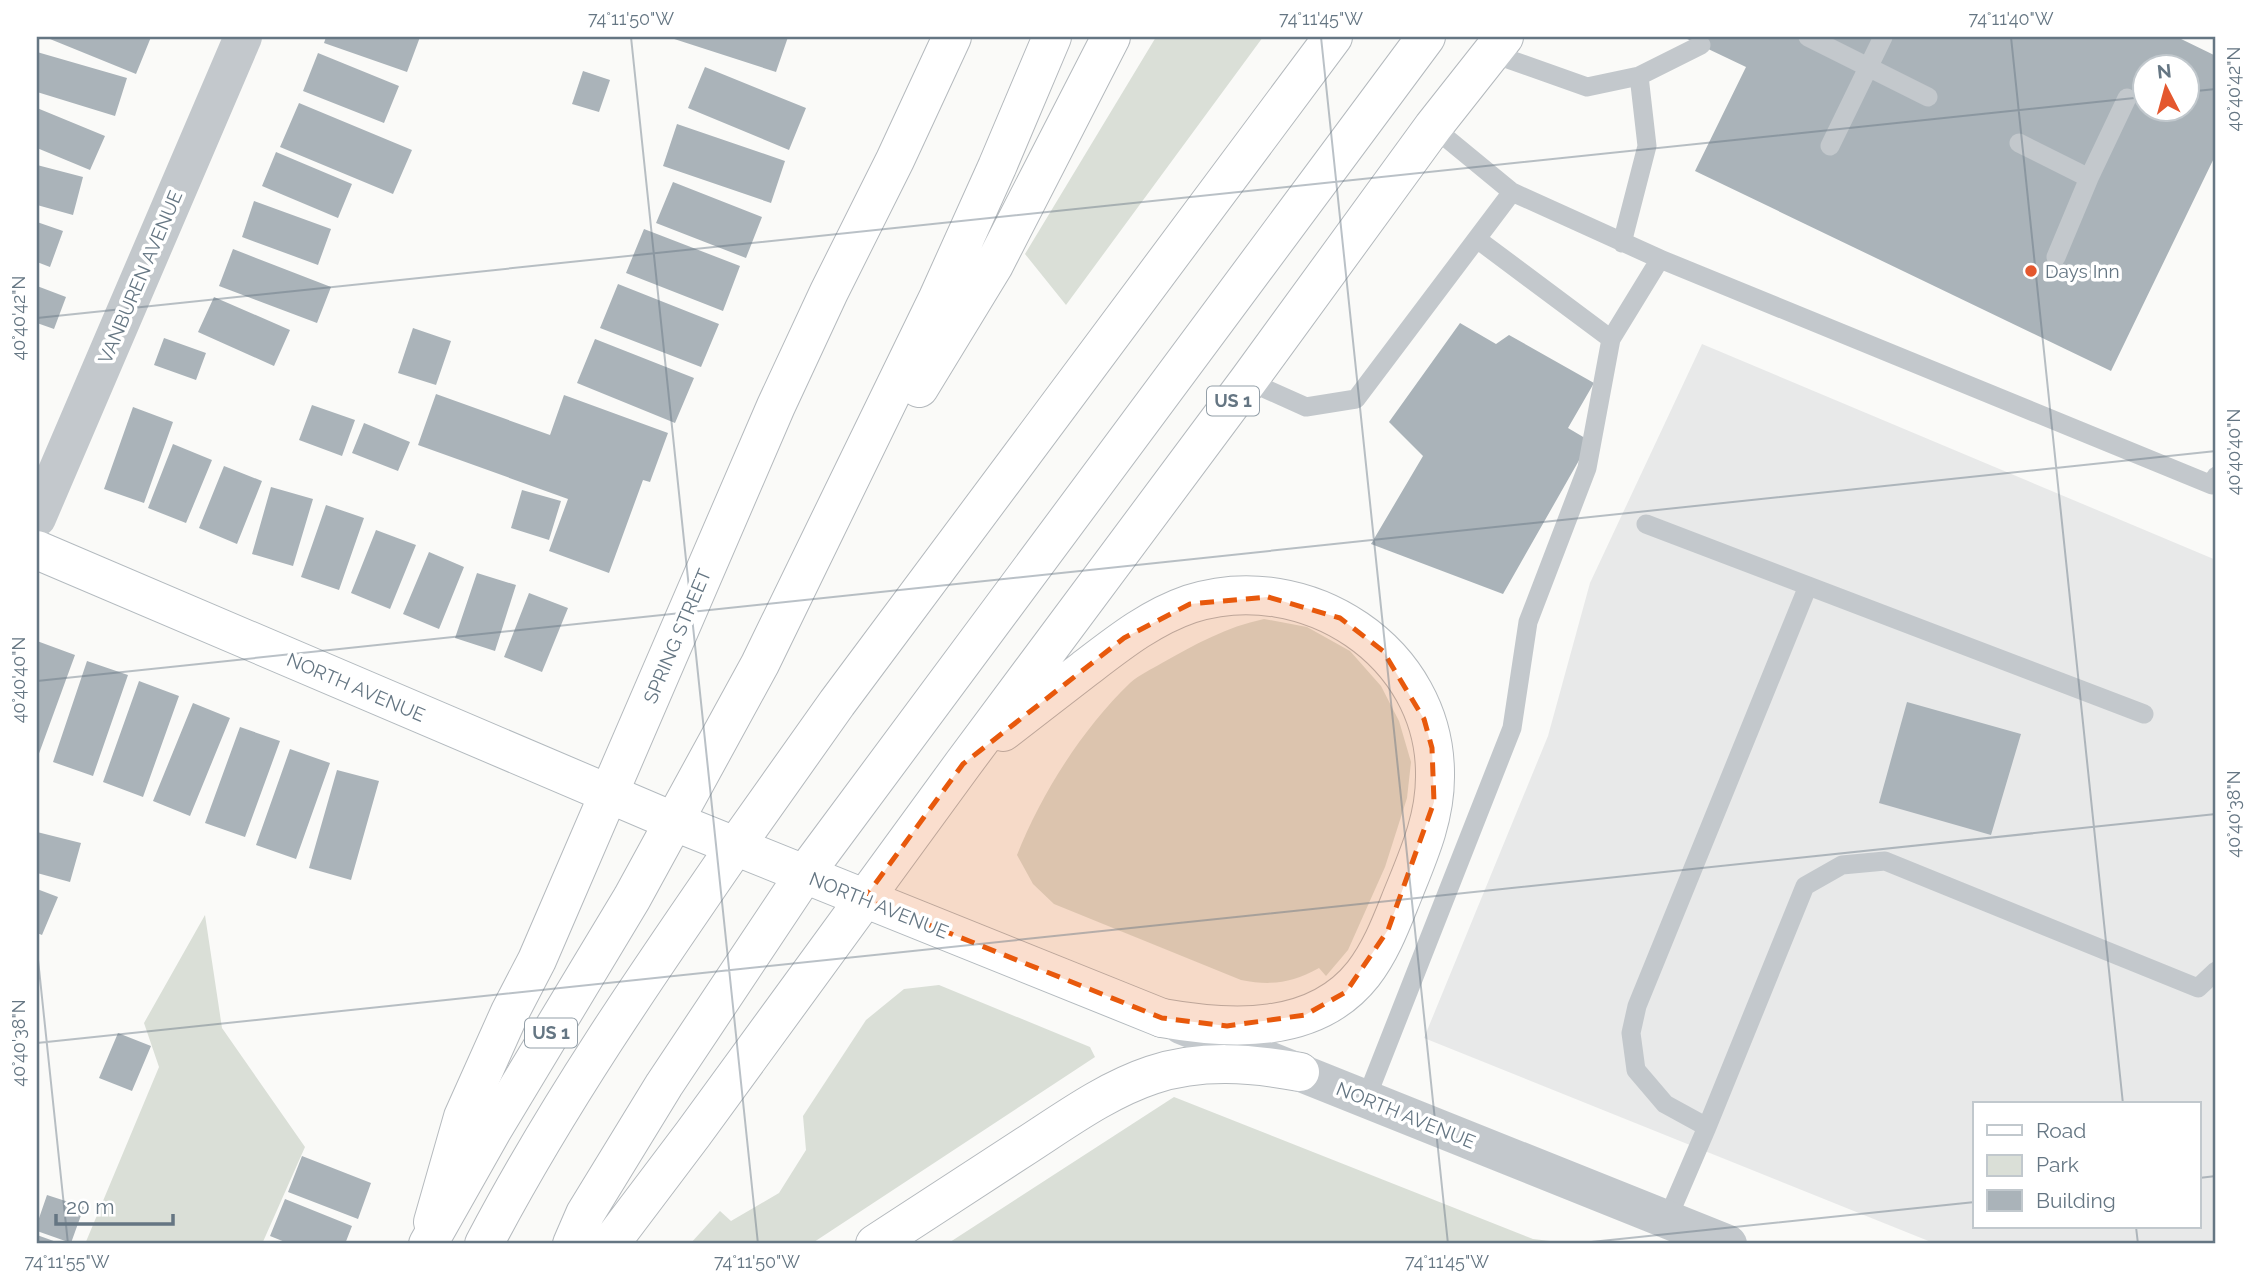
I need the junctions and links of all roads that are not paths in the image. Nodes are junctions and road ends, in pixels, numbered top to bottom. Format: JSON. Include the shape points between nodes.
{"nodes":[{"id":1,"x":243,"y":37,"type":"edge"},
{"id":2,"x":952,"y":37,"type":"edge"},
{"id":3,"x":1052,"y":37,"type":"edge"},
{"id":4,"x":1111,"y":37,"type":"edge"},
{"id":5,"x":1332,"y":37,"type":"edge"},
{"id":6,"x":1426,"y":37,"type":"edge"},
{"id":7,"x":1808,"y":37,"type":"edge"},
{"id":8,"x":1883,"y":37,"type":"edge"},
{"id":9,"x":1498,"y":45,"type":"edge"},
{"id":10,"x":1701,"y":45,"type":"dead end"},
{"id":11,"x":1867,"y":66,"type":"junction"},
{"id":12,"x":1639,"y":76,"type":"junction"},
{"id":13,"x":1928,"y":97,"type":"dead end"},
{"id":14,"x":2127,"y":98,"type":"dead end"},
{"id":15,"x":1433,"y":127,"type":"junction"},
{"id":16,"x":2019,"y":143,"type":"dead end"},
{"id":17,"x":1830,"y":146,"type":"dead end"},
{"id":18,"x":2089,"y":178,"type":"junction"},
{"id":19,"x":1511,"y":192,"type":"junction"},
{"id":20,"x":1477,"y":239,"type":"junction"},
{"id":21,"x":1622,"y":243,"type":"junction"},
{"id":22,"x":2056,"y":257,"type":"dead end"},
{"id":23,"x":1660,"y":259,"type":"junction"},
{"id":24,"x":1611,"y":339,"type":"junction"},
{"id":25,"x":1248,"y":381,"type":"junction"},
{"id":26,"x":2216,"y":476,"type":"edge"},
{"id":27,"x":37,"y":518,"type":"edge"},
{"id":28,"x":1646,"y":524,"type":"dead end"},
{"id":29,"x":37,"y":550,"type":"edge"},
{"id":30,"x":813,"y":557,"type":"junction"},
{"id":31,"x":1808,"y":586,"type":"junction"},
{"id":32,"x":2144,"y":714,"type":"dead end"},
{"id":33,"x":962,"y":764,"type":"junction"},
{"id":34,"x":609,"y":794,"type":"junction"},
{"id":35,"x":675,"y":822,"type":"junction"},
{"id":36,"x":735,"y":847,"type":"junction"},
{"id":37,"x":804,"y":875,"type":"junction"},
{"id":38,"x":863,"y":899,"type":"junction"},
{"id":39,"x":2216,"y":971,"type":"edge"},
{"id":40,"x":1162,"y":1018,"type":"junction"},
{"id":41,"x":1300,"y":1072,"type":"junction"},
{"id":42,"x":1366,"y":1099,"type":"junction"},
{"id":43,"x":1707,"y":1127,"type":"junction"},
{"id":44,"x":1667,"y":1220,"type":"junction"},
{"id":45,"x":427,"y":1244,"type":"edge"},
{"id":46,"x":484,"y":1244,"type":"edge"},
{"id":47,"x":572,"y":1244,"type":"edge"},
{"id":48,"x":610,"y":1244,"type":"edge"},
{"id":49,"x":875,"y":1244,"type":"edge"},
{"id":50,"x":1728,"y":1244,"type":"edge"}],
"edges":[{"from":1,"to":27,"type":"street","name":"VANBUREN AVENUE"},
{"from":2,"to":34,"type":"main road","name":"SPRING STREET","via":[[803,345]]},
{"from":3,"to":30,"type":"main road","number":"US 1","via":[[939,298]]},
{"from":4,"to":30,"type":"main road","via":[[994,265]]},
{"from":5,"to":36,"type":"main road"},
{"from":6,"to":37,"type":"main road"},
{"from":7,"to":11,"type":"lane"},
{"from":8,"to":11,"type":"lane"},
{"from":9,"to":12,"type":"lane","via":[[1587,87]]},
{"from":9,"to":15,"type":"main road","number":"US 1"},
{"from":10,"to":12,"type":"lane"},
{"from":11,"to":13,"type":"lane"},
{"from":11,"to":17,"type":"lane"},
{"from":12,"to":21,"type":"lane","via":[[1647,146]]},
{"from":14,"to":18,"type":"lane"},
{"from":15,"to":19,"type":"lane"},
{"from":15,"to":25,"type":"main road","number":"US 1"},
{"from":16,"to":18,"type":"lane"},
{"from":18,"to":22,"type":"lane"},
{"from":19,"to":20,"type":"lane"},
{"from":19,"to":21,"type":"lane"},
{"from":20,"to":24,"type":"lane"},
{"from":20,"to":25,"type":"lane","via":[[1356,400],[1306,407]]},
{"from":21,"to":23,"type":"lane"},
{"from":23,"to":24,"type":"lane"},
{"from":23,"to":26,"type":"lane","via":[[2213,485]]},
{"from":24,"to":42,"type":"lane","via":[[1587,468],[1528,622],[1512,728]]},
{"from":25,"to":33,"type":"main road","number":"US 1"},
{"from":28,"to":31,"type":"lane"},
{"from":29,"to":34,"type":"main road","name":"NORTH AVENUE"},
{"from":30,"to":35,"type":"main road","number":"US 1"},
{"from":31,"to":32,"type":"lane"},
{"from":31,"to":43,"type":"lane","via":[[1637,1006],[1631,1033],[1636,1070],[1665,1104]]},
{"from":33,"to":38,"type":"main road","number":"US 1"},
{"from":33,"to":40,"type":"main road","via":[[1124,638],[1169,612],[1218,597],[1268,597],[1318,608],[1364,633],[1400,671],[1414,693],[1432,748],[1434,802],[1388,930],[1362,975],[1346,992],[1282,1022],[1227,1026]]},
{"from":34,"to":35,"type":"main road","name":"NORTH AVENUE"},
{"from":34,"to":45,"type":"main road","name":"SPRING STREET","via":[[463,1117]]},
{"from":35,"to":36,"type":"main road","name":"NORTH AVENUE"},
{"from":35,"to":45,"type":"main road","number":"US 1"},
{"from":36,"to":37,"type":"main road","name":"NORTH AVENUE"},
{"from":36,"to":46,"type":"main road","via":[[613,1026]]},
{"from":37,"to":38,"type":"main road","name":"NORTH AVENUE"},
{"from":37,"to":47,"type":"main road","via":[[664,1085],[585,1214]]},
{"from":38,"to":40,"type":"main road","name":"NORTH AVENUE"},
{"from":38,"to":48,"type":"main road","number":"US 1"},
{"from":39,"to":43,"type":"lane","via":[[2198,988],[1885,861],[1842,865],[1805,886]]},
{"from":40,"to":41,"type":"street","name":"NORTH AVENUE"},
{"from":41,"to":42,"type":"street","name":"NORTH AVENUE"},
{"from":41,"to":49,"type":"main road","via":[[1210,1064],[1130,1084],[1079,1111]]},
{"from":42,"to":44,"type":"street","name":"NORTH AVENUE"},
{"from":43,"to":44,"type":"lane"},
{"from":44,"to":50,"type":"street","name":"NORTH AVENUE"}]}
